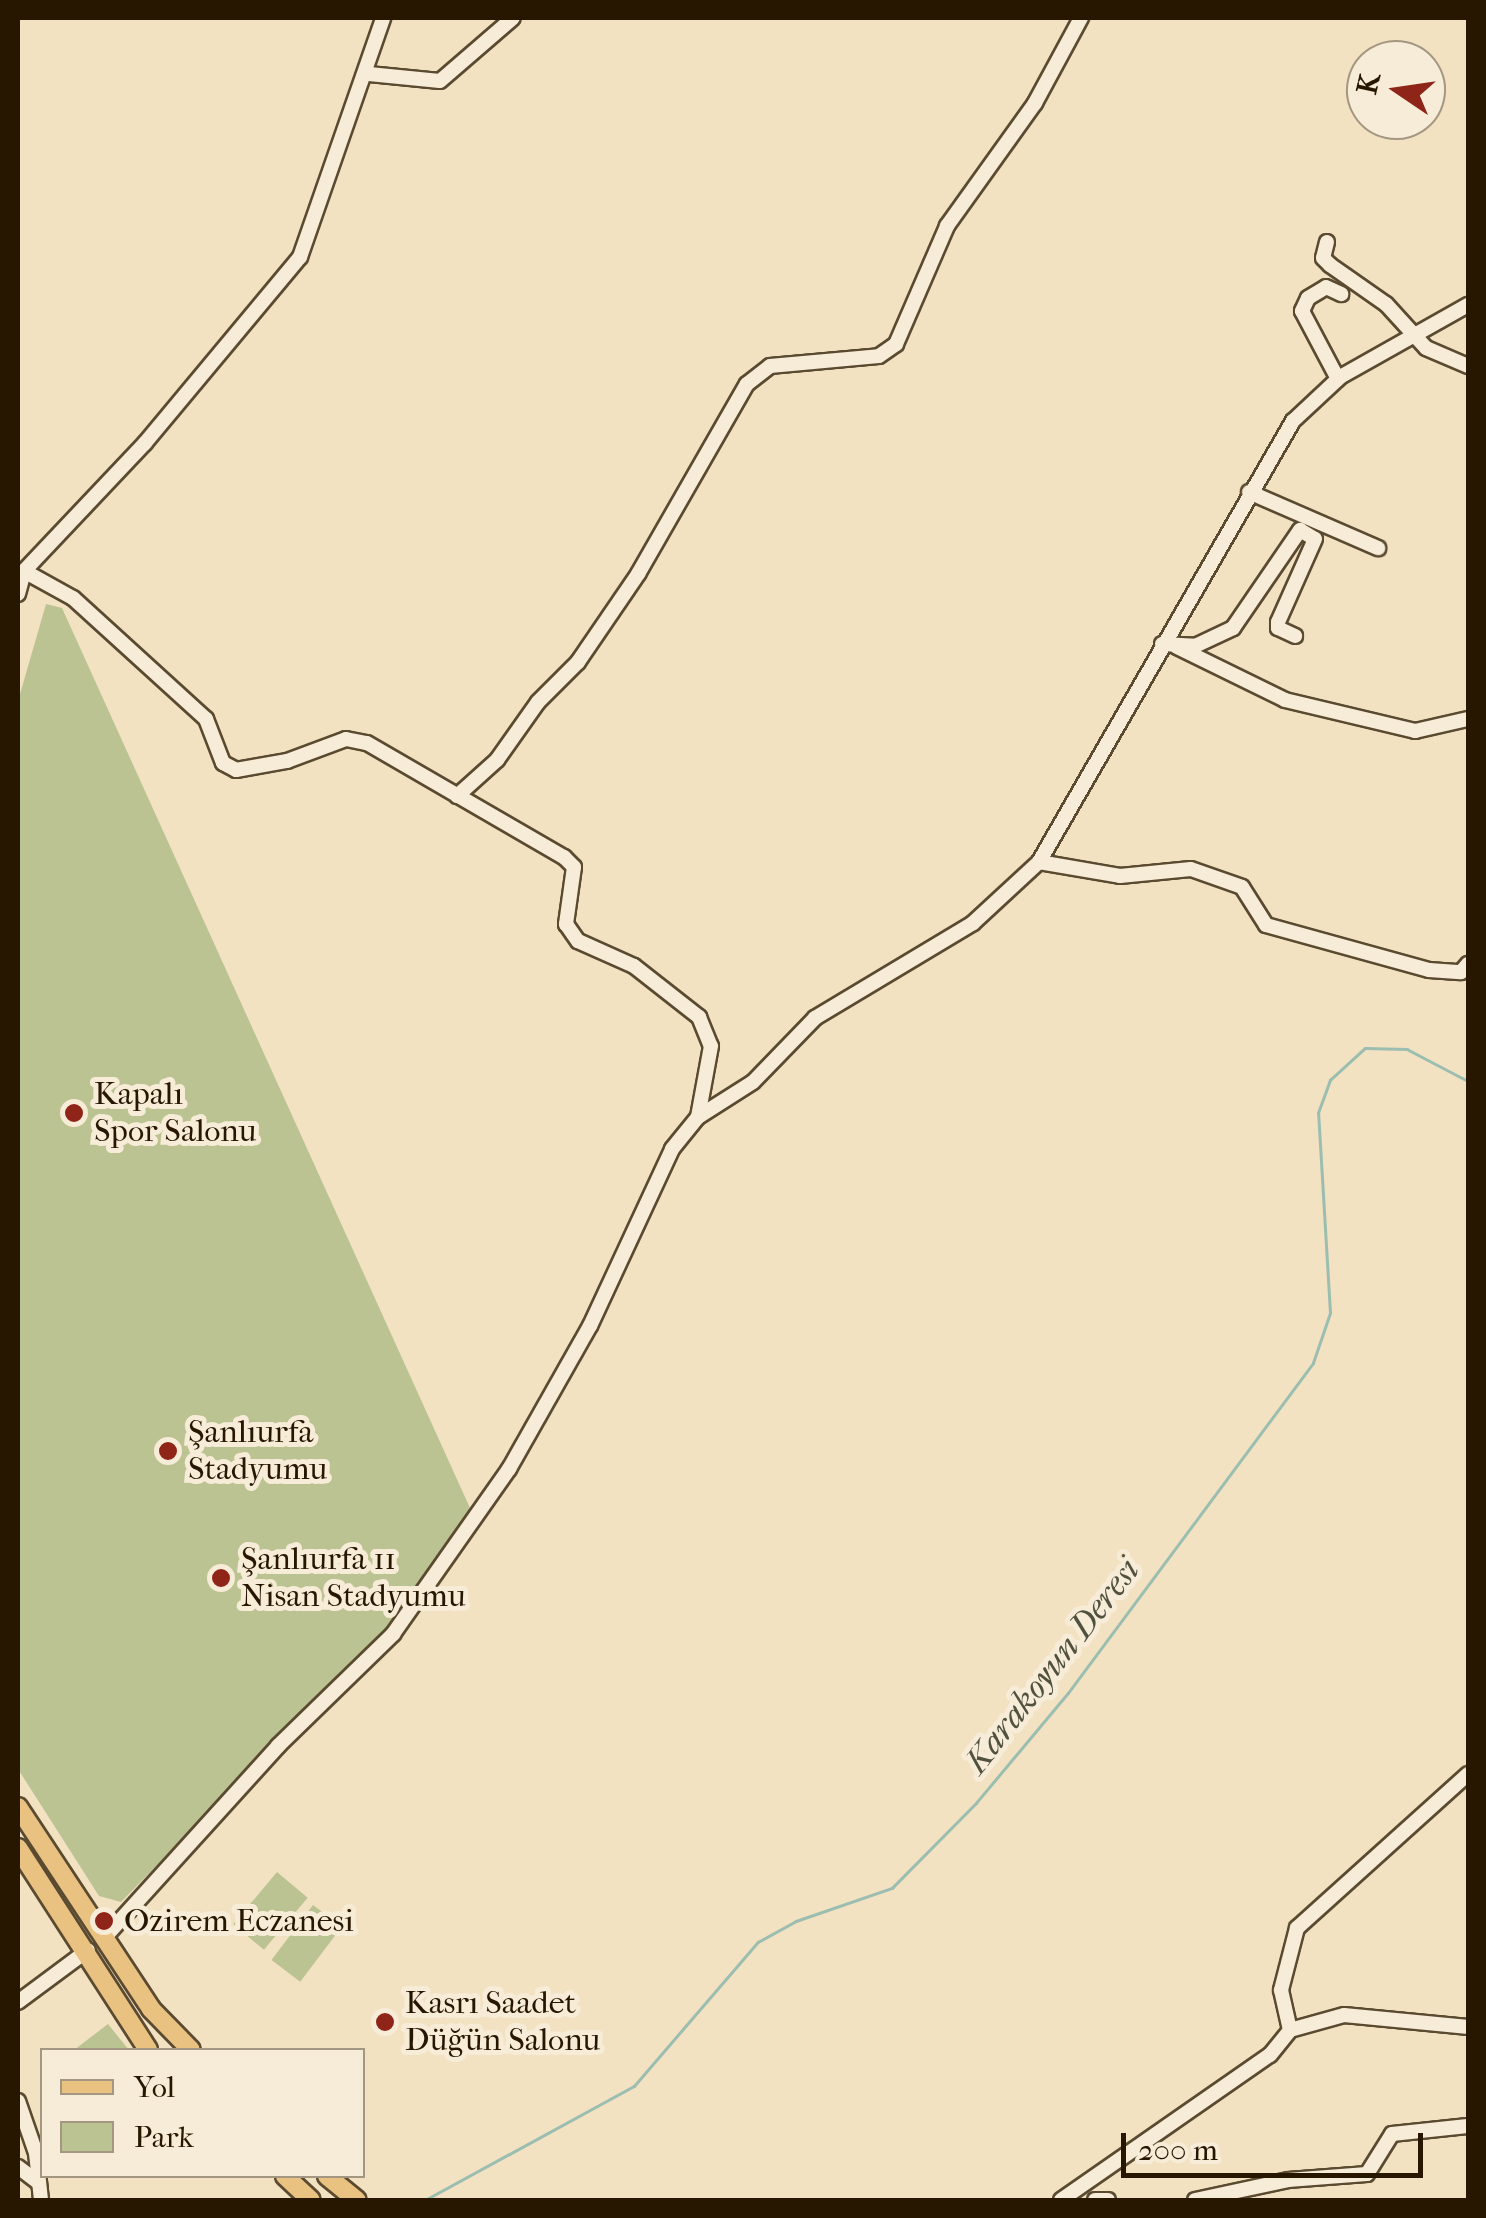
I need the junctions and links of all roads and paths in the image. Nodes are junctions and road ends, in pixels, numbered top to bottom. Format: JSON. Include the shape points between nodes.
{"nodes":[{"id":1,"x":383,"y":18,"type":"edge"},
{"id":2,"x":514,"y":18,"type":"edge"},
{"id":3,"x":1082,"y":18,"type":"edge"},
{"id":4,"x":368,"y":74,"type":"junction"},
{"id":5,"x":1327,"y":242,"type":"dead end"},
{"id":6,"x":1340,"y":294,"type":"dead end"},
{"id":7,"x":1468,"y":306,"type":"edge"},
{"id":8,"x":1418,"y":334,"type":"junction"},
{"id":9,"x":1468,"y":366,"type":"edge"},
{"id":10,"x":1338,"y":379,"type":"junction"},
{"id":11,"x":1249,"y":492,"type":"junction"},
{"id":12,"x":1378,"y":548,"type":"dead end"},
{"id":13,"x":24,"y":571,"type":"junction"},
{"id":14,"x":18,"y":594,"type":"edge"},
{"id":15,"x":1296,"y":636,"type":"dead end"},
{"id":16,"x":1169,"y":646,"type":"junction"},
{"id":17,"x":1468,"y":718,"type":"edge"},
{"id":18,"x":456,"y":796,"type":"junction"},
{"id":19,"x":1040,"y":862,"type":"junction"},
{"id":20,"x":1468,"y":964,"type":"edge"},
{"id":21,"x":698,"y":1117,"type":"junction"},
{"id":22,"x":1468,"y":1774,"type":"edge"},
{"id":23,"x":18,"y":1807,"type":"edge"},
{"id":24,"x":18,"y":1848,"type":"edge"},
{"id":25,"x":104,"y":1937,"type":"junction"},
{"id":26,"x":88,"y":1950,"type":"junction"},
{"id":27,"x":18,"y":2002,"type":"edge"},
{"id":28,"x":1468,"y":2027,"type":"edge"},
{"id":29,"x":1290,"y":2030,"type":"junction"},
{"id":30,"x":147,"y":2048,"type":"edge"},
{"id":31,"x":188,"y":2048,"type":"edge"},
{"id":32,"x":18,"y":2101,"type":"edge"},
{"id":33,"x":1468,"y":2126,"type":"edge"},
{"id":34,"x":18,"y":2166,"type":"edge"},
{"id":35,"x":286,"y":2178,"type":"edge"},
{"id":36,"x":329,"y":2178,"type":"edge"},
{"id":37,"x":38,"y":2182,"type":"junction"},
{"id":38,"x":42,"y":2200,"type":"edge"},
{"id":39,"x":311,"y":2200,"type":"edge"},
{"id":40,"x":357,"y":2200,"type":"edge"},
{"id":41,"x":1060,"y":2200,"type":"edge"},
{"id":42,"x":1095,"y":2200,"type":"edge"},
{"id":43,"x":1108,"y":2200,"type":"edge"},
{"id":44,"x":1196,"y":2200,"type":"edge"}],
"edges":[{"from":1,"to":4,"type":"street"},
{"from":2,"to":4,"type":"street","via":[[440,80]]},
{"from":3,"to":18,"type":"street","via":[[1035,103],[947,226],[896,344],[878,356],[770,366],[746,384],[638,574],[578,662],[538,702],[497,760]]},
{"from":4,"to":13,"type":"street","via":[[300,257],[146,443]]},
{"from":5,"to":8,"type":"street","via":[[1324,258],[1330,265]]},
{"from":6,"to":10,"type":"street","via":[[1326,288],[1308,298],[1302,311]]},
{"from":7,"to":8,"type":"street"},
{"from":8,"to":9,"type":"street","via":[[1426,348]]},
{"from":8,"to":10,"type":"street"},
{"from":10,"to":11,"type":"street","via":[[1294,421]]},
{"from":11,"to":12,"type":"street"},
{"from":11,"to":16,"type":"street"},
{"from":13,"to":14,"type":"street"},
{"from":13,"to":18,"type":"street","via":[[73,598],[206,720],[223,763],[236,770],[287,762],[346,739],[400,756]]},
{"from":15,"to":16,"type":"street","via":[[1278,622],[1315,540],[1300,530],[1233,628]]},
{"from":16,"to":17,"type":"street","via":[[1285,700],[1415,731]]},
{"from":16,"to":19,"type":"street"},
{"from":18,"to":21,"type":"street","via":[[564,857],[574,867],[566,924],[578,940],[634,966],[699,1016],[710,1046]]},
{"from":19,"to":20,"type":"street","via":[[1120,876],[1192,869],[1242,888],[1266,925],[1428,970],[1461,972]]},
{"from":19,"to":21,"type":"street","via":[[973,923],[816,1018],[752,1082]]},
{"from":21,"to":25,"type":"street","via":[[672,1149],[598,1309],[509,1468],[393,1634],[265,1760]]},
{"from":22,"to":29,"type":"street","via":[[1297,1928],[1281,1990]]},
{"from":23,"to":25,"type":"main road"},
{"from":24,"to":26,"type":"main road"},
{"from":25,"to":31,"type":"main road","via":[[151,2009]]},
{"from":26,"to":27,"type":"street"},
{"from":26,"to":30,"type":"main road"},
{"from":28,"to":29,"type":"street","via":[[1344,2014]]},
{"from":29,"to":41,"type":"street","via":[[1270,2055]]},
{"from":32,"to":37,"type":"street","via":[[36,2153]]},
{"from":33,"to":44,"type":"street","via":[[1392,2134],[1367,2174],[1288,2180]]},
{"from":34,"to":37,"type":"street"},
{"from":35,"to":39,"type":"main road"},
{"from":36,"to":40,"type":"main road"},
{"from":37,"to":38,"type":"street"},
{"from":42,"to":43,"type":"street"}]}
